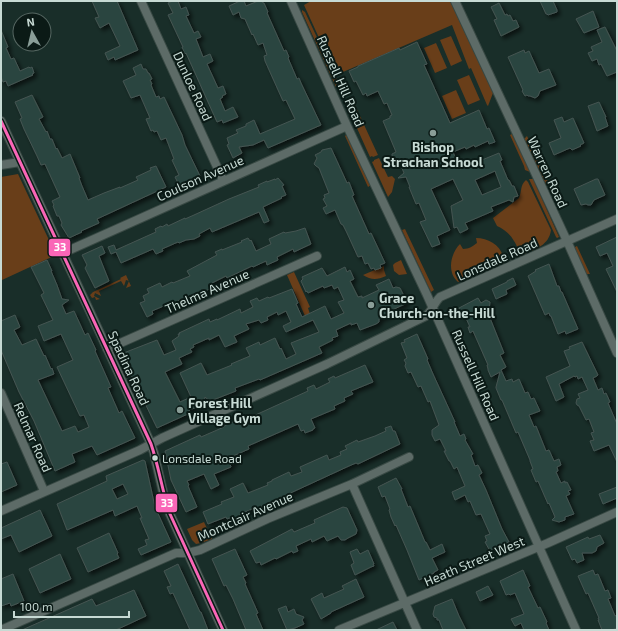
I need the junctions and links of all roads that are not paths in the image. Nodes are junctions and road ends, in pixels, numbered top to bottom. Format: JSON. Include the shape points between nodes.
{"nodes":[{"id":1,"x":141,"y":1,"type":"edge"},
{"id":2,"x":456,"y":1,"type":"edge"},
{"id":3,"x":295,"y":2,"type":"edge"},
{"id":4,"x":1,"y":121,"type":"edge"},
{"id":5,"x":347,"y":126,"type":"junction"},
{"id":6,"x":20,"y":162,"type":"junction"},
{"id":7,"x":1,"y":165,"type":"edge"},
{"id":8,"x":223,"y":180,"type":"junction"},
{"id":9,"x":617,"y":219,"type":"edge"},
{"id":10,"x":567,"y":241,"type":"junction"},
{"id":11,"x":63,"y":253,"type":"junction"},
{"id":12,"x":317,"y":256,"type":"dead end"},
{"id":13,"x":433,"y":308,"type":"junction"},
{"id":14,"x":107,"y":349,"type":"junction"},
{"id":15,"x":617,"y":354,"type":"edge"},
{"id":16,"x":1,"y":392,"type":"edge"},
{"id":17,"x":1,"y":405,"type":"edge"},
{"id":18,"x":9,"y":411,"type":"junction"},
{"id":19,"x":150,"y":444,"type":"junction"},
{"id":20,"x":409,"y":457,"type":"dead end"},
{"id":21,"x":352,"y":484,"type":"junction"},
{"id":22,"x":44,"y":491,"type":"junction"},
{"id":23,"x":1,"y":511,"type":"edge"},
{"id":24,"x":617,"y":512,"type":"edge"},
{"id":25,"x":539,"y":546,"type":"junction"},
{"id":26,"x":188,"y":553,"type":"junction"},
{"id":27,"x":405,"y":603,"type":"junction"},
{"id":28,"x":1,"y":630,"type":"edge"},
{"id":29,"x":223,"y":630,"type":"edge"},
{"id":30,"x":339,"y":630,"type":"edge"},
{"id":31,"x":417,"y":630,"type":"edge"},
{"id":32,"x":576,"y":630,"type":"edge"}],
"edges":[{"from":1,"to":8,"type":"street","name":"Dunloe Road"},
{"from":2,"to":10,"type":"street","name":"Warren Road"},
{"from":3,"to":5,"type":"street","name":"Russell Hill Road"},
{"from":4,"to":6,"type":"street","name":"Spadina Road"},
{"from":5,"to":8,"type":"street","name":"Coulson Avenue"},
{"from":5,"to":13,"type":"street","name":"Russell Hill Road"},
{"from":6,"to":7,"type":"street"},
{"from":6,"to":11,"type":"street","name":"Spadina Road"},
{"from":8,"to":11,"type":"street","name":"Coulson Avenue"},
{"from":9,"to":10,"type":"street","name":"Lonsdale Road"},
{"from":10,"to":13,"type":"street","name":"Lonsdale Road","via":[[440,297]]},
{"from":10,"to":15,"type":"street","name":"Warren Road"},
{"from":11,"to":14,"type":"street","name":"Spadina Road"},
{"from":12,"to":14,"type":"street","name":"Thelma Avenue"},
{"from":13,"to":19,"type":"street","name":"Lonsdale Road","via":[[426,316],[327,364]]},
{"from":13,"to":25,"type":"street","name":"Russell Hill Road"},
{"from":14,"to":19,"type":"street","name":"Spadina Road"},
{"from":16,"to":18,"type":"street","name":"Relmar Road"},
{"from":17,"to":18,"type":"street"},
{"from":18,"to":22,"type":"street","name":"Relmar Road"},
{"from":19,"to":22,"type":"street","name":"Lonsdale Road"},
{"from":19,"to":26,"type":"street","name":"Spadina Road","via":[[170,514]]},
{"from":20,"to":21,"type":"street","name":"Montclair Avenue"},
{"from":21,"to":26,"type":"street","name":"Montclair Avenue"},
{"from":21,"to":27,"type":"street"},
{"from":22,"to":23,"type":"street","name":"Lonsdale Road"},
{"from":24,"to":25,"type":"street","name":"Heath Street West"},
{"from":25,"to":27,"type":"street","name":"Heath Street West"},
{"from":25,"to":32,"type":"street","name":"Russell Hill Road"},
{"from":26,"to":28,"type":"street","name":"Montclair Avenue","via":[[176,553]]},
{"from":26,"to":29,"type":"street","name":"Spadina Road"},
{"from":27,"to":30,"type":"street","name":"Heath Street West"},
{"from":27,"to":31,"type":"street"}]}
